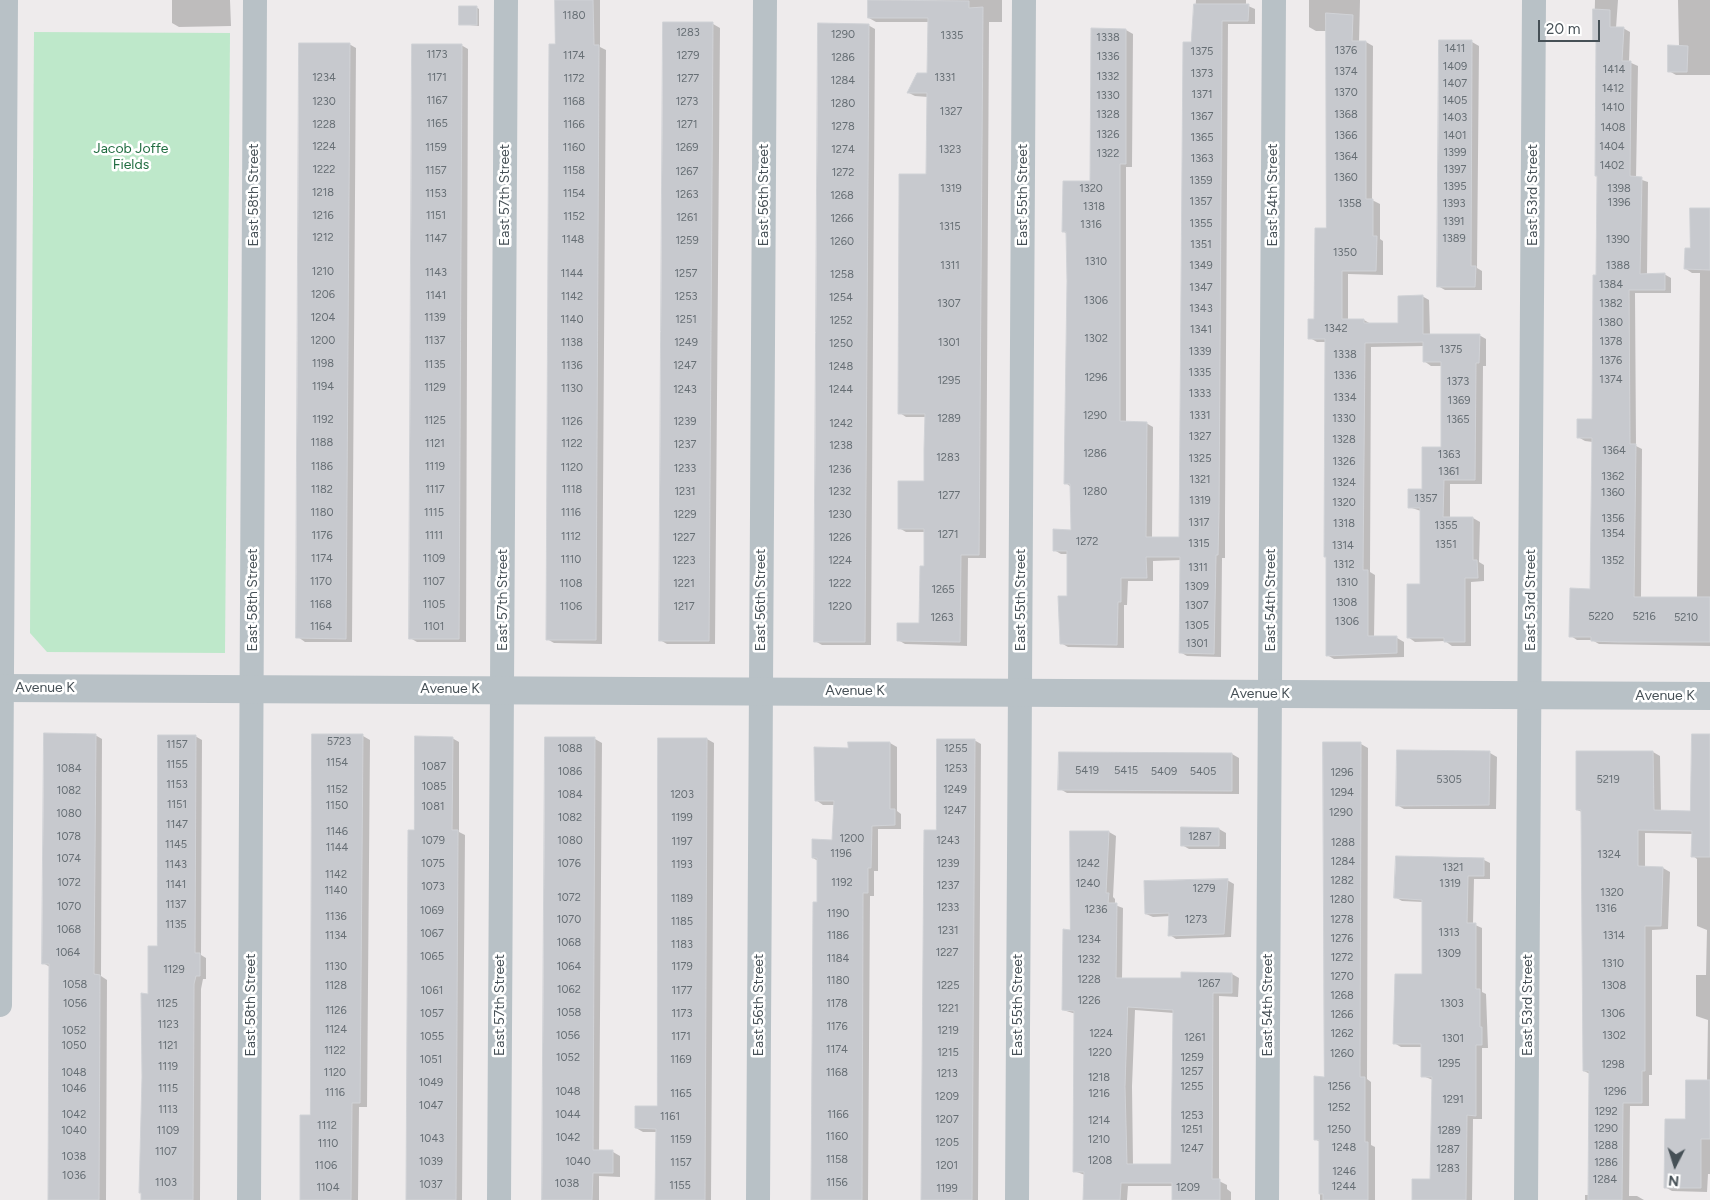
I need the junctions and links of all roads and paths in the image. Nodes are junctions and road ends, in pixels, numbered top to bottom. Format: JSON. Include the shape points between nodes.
{"nodes":[{"id":1,"x":6,"y":0,"type":"edge"},
{"id":2,"x":255,"y":0,"type":"edge"},
{"id":3,"x":506,"y":0,"type":"edge"},
{"id":4,"x":766,"y":0,"type":"edge"},
{"id":5,"x":1024,"y":0,"type":"edge"},
{"id":6,"x":1274,"y":0,"type":"edge"},
{"id":7,"x":1534,"y":0,"type":"edge"},
{"id":8,"x":1,"y":688,"type":"edge"},
{"id":9,"x":253,"y":688,"type":"junction"},
{"id":10,"x":502,"y":690,"type":"junction"},
{"id":11,"x":761,"y":691,"type":"junction"},
{"id":12,"x":1020,"y":693,"type":"junction"},
{"id":13,"x":1270,"y":694,"type":"junction"},
{"id":14,"x":1530,"y":695,"type":"junction"},
{"id":15,"x":1710,"y":696,"type":"edge"},
{"id":16,"x":0,"y":1005,"type":"edge"},
{"id":17,"x":249,"y":1200,"type":"edge"},
{"id":18,"x":499,"y":1200,"type":"edge"},
{"id":19,"x":758,"y":1200,"type":"edge"},
{"id":20,"x":1017,"y":1200,"type":"edge"},
{"id":21,"x":1267,"y":1200,"type":"edge"},
{"id":22,"x":1526,"y":1200,"type":"edge"}],
"edges":[{"from":1,"to":8,"type":"street"},
{"from":2,"to":9,"type":"street","name":"East 58th Street"},
{"from":3,"to":10,"type":"street","name":"East 57th Street"},
{"from":4,"to":11,"type":"street","name":"East 56th Street"},
{"from":5,"to":12,"type":"street","name":"East 55th Street"},
{"from":6,"to":13,"type":"street","name":"East 54th Street"},
{"from":7,"to":14,"type":"street","name":"East 53rd Street"},
{"from":8,"to":9,"type":"street","name":"Avenue K"},
{"from":8,"to":16,"type":"street"},
{"from":9,"to":10,"type":"street","name":"Avenue K"},
{"from":9,"to":17,"type":"street","name":"East 58th Street"},
{"from":10,"to":11,"type":"street","name":"Avenue K"},
{"from":10,"to":18,"type":"street","name":"East 57th Street"},
{"from":11,"to":12,"type":"street","name":"Avenue K"},
{"from":11,"to":19,"type":"street","name":"East 56th Street"},
{"from":12,"to":13,"type":"street","name":"Avenue K"},
{"from":12,"to":20,"type":"street","name":"East 55th Street"},
{"from":13,"to":14,"type":"street","name":"Avenue K"},
{"from":13,"to":21,"type":"street","name":"East 54th Street"},
{"from":14,"to":15,"type":"street","name":"Avenue K"},
{"from":14,"to":22,"type":"street","name":"East 53rd Street"}]}
